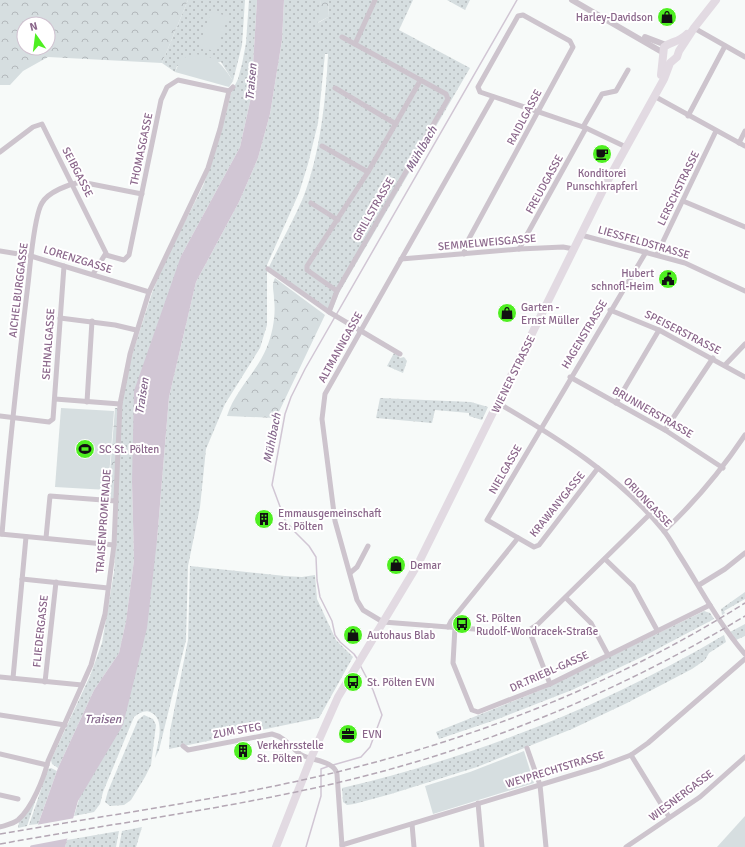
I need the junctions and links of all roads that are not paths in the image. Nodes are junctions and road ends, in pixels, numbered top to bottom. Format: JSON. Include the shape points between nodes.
{"nodes":[{"id":1,"x":375,"y":0,"type":"edge"},
{"id":2,"x":572,"y":0,"type":"edge"},
{"id":3,"x":716,"y":0,"type":"edge"},
{"id":4,"x":694,"y":28,"type":"junction"},
{"id":5,"x":342,"y":37,"type":"dead end"},
{"id":6,"x":355,"y":44,"type":"junction"},
{"id":7,"x":725,"y":46,"type":"junction"},
{"id":8,"x":666,"y":49,"type":"junction"},
{"id":9,"x":679,"y":51,"type":"junction"},
{"id":10,"x":745,"y":57,"type":"edge"},
{"id":11,"x":672,"y":60,"type":"junction"},
{"id":12,"x":628,"y":70,"type":"dead end"},
{"id":13,"x":420,"y":81,"type":"junction"},
{"id":14,"x":233,"y":87,"type":"dead end"},
{"id":15,"x":335,"y":88,"type":"dead end"},
{"id":16,"x":229,"y":91,"type":"junction"},
{"id":17,"x":656,"y":93,"type":"junction"},
{"id":18,"x":493,"y":97,"type":"junction"},
{"id":19,"x":539,"y":111,"type":"junction"},
{"id":20,"x":688,"y":116,"type":"junction"},
{"id":21,"x":396,"y":124,"type":"junction"},
{"id":22,"x":584,"y":127,"type":"junction"},
{"id":23,"x":716,"y":131,"type":"junction"},
{"id":24,"x":745,"y":131,"type":"edge"},
{"id":25,"x":739,"y":143,"type":"junction"},
{"id":26,"x":322,"y":146,"type":"dead end"},
{"id":27,"x":745,"y":146,"type":"edge"},
{"id":28,"x":626,"y":147,"type":"junction"},
{"id":29,"x":0,"y":152,"type":"edge"},
{"id":30,"x":368,"y":172,"type":"junction"},
{"id":31,"x":72,"y":184,"type":"junction"},
{"id":32,"x":142,"y":194,"type":"junction"},
{"id":33,"x":683,"y":201,"type":"junction"},
{"id":34,"x":311,"y":203,"type":"dead end"},
{"id":35,"x":338,"y":220,"type":"junction"},
{"id":36,"x":745,"y":227,"type":"edge"},
{"id":37,"x":582,"y":235,"type":"junction"},
{"id":38,"x":519,"y":249,"type":"junction"},
{"id":39,"x":574,"y":249,"type":"junction"},
{"id":40,"x":0,"y":251,"type":"edge"},
{"id":41,"x":646,"y":252,"type":"junction"},
{"id":42,"x":464,"y":254,"type":"junction"},
{"id":43,"x":657,"y":254,"type":"junction"},
{"id":44,"x":106,"y":255,"type":"junction"},
{"id":45,"x":31,"y":256,"type":"junction"},
{"id":46,"x":401,"y":259,"type":"junction"},
{"id":47,"x":64,"y":266,"type":"junction"},
{"id":48,"x":268,"y":270,"type":"dead end"},
{"id":49,"x":93,"y":274,"type":"junction"},
{"id":50,"x":745,"y":290,"type":"edge"},
{"id":51,"x":337,"y":291,"type":"junction"},
{"id":52,"x":149,"y":292,"type":"junction"},
{"id":53,"x":610,"y":310,"type":"junction"},
{"id":54,"x":329,"y":312,"type":"junction"},
{"id":55,"x":60,"y":318,"type":"junction"},
{"id":56,"x":92,"y":322,"type":"junction"},
{"id":57,"x":136,"y":330,"type":"junction"},
{"id":58,"x":660,"y":330,"type":"junction"},
{"id":59,"x":360,"y":331,"type":"junction"},
{"id":60,"x":745,"y":344,"type":"edge"},
{"id":61,"x":400,"y":354,"type":"dead end"},
{"id":62,"x":713,"y":358,"type":"junction"},
{"id":63,"x":725,"y":365,"type":"junction"},
{"id":64,"x":570,"y":377,"type":"junction"},
{"id":65,"x":745,"y":377,"type":"edge"},
{"id":66,"x":55,"y":399,"type":"junction"},
{"id":67,"x":87,"y":402,"type":"junction"},
{"id":68,"x":498,"y":403,"type":"junction"},
{"id":69,"x":616,"y":403,"type":"junction"},
{"id":70,"x":120,"y":404,"type":"junction"},
{"id":71,"x":0,"y":416,"type":"edge"},
{"id":72,"x":12,"y":417,"type":"junction"},
{"id":73,"x":540,"y":428,"type":"junction"},
{"id":74,"x":665,"y":430,"type":"junction"},
{"id":75,"x":745,"y":435,"type":"edge"},
{"id":76,"x":598,"y":468,"type":"junction"},
{"id":77,"x":723,"y":468,"type":"junction"},
{"id":78,"x":116,"y":501,"type":"junction"},
{"id":79,"x":649,"y":515,"type":"junction"},
{"id":80,"x":487,"y":520,"type":"joint"},
{"id":81,"x":664,"y":531,"type":"junction"},
{"id":82,"x":1,"y":534,"type":"edge"},
{"id":83,"x":26,"y":537,"type":"junction"},
{"id":84,"x":46,"y":538,"type":"junction"},
{"id":85,"x":518,"y":538,"type":"junction"},
{"id":86,"x":114,"y":545,"type":"junction"},
{"id":87,"x":368,"y":546,"type":"dead end"},
{"id":88,"x":745,"y":553,"type":"edge"},
{"id":89,"x":605,"y":559,"type":"junction"},
{"id":90,"x":350,"y":573,"type":"junction"},
{"id":91,"x":22,"y":579,"type":"junction"},
{"id":92,"x":56,"y":582,"type":"junction"},
{"id":93,"x":698,"y":585,"type":"junction"},
{"id":94,"x":108,"y":588,"type":"junction"},
{"id":95,"x":566,"y":598,"type":"junction"},
{"id":96,"x":710,"y":605,"type":"junction"},
{"id":97,"x":383,"y":622,"type":"junction"},
{"id":98,"x":448,"y":627,"type":"junction"},
{"id":99,"x":455,"y":628,"type":"junction"},
{"id":100,"x":529,"y":630,"type":"junction"},
{"id":101,"x":657,"y":630,"type":"junction"},
{"id":102,"x":745,"y":654,"type":"edge"},
{"id":103,"x":608,"y":656,"type":"junction"},
{"id":104,"x":745,"y":659,"type":"edge"},
{"id":105,"x":0,"y":677,"type":"edge"},
{"id":106,"x":13,"y":678,"type":"junction"},
{"id":107,"x":45,"y":682,"type":"junction"},
{"id":108,"x":550,"y":684,"type":"junction"},
{"id":109,"x":82,"y":685,"type":"junction"},
{"id":110,"x":0,"y":715,"type":"edge"},
{"id":111,"x":65,"y":725,"type":"junction"},
{"id":112,"x":183,"y":746,"type":"dead end"},
{"id":113,"x":527,"y":748,"type":"dead end"},
{"id":114,"x":0,"y":754,"type":"edge"},
{"id":115,"x":631,"y":755,"type":"junction"},
{"id":116,"x":745,"y":757,"type":"edge"},
{"id":117,"x":311,"y":758,"type":"junction"},
{"id":118,"x":47,"y":764,"type":"junction"},
{"id":119,"x":540,"y":785,"type":"junction"},
{"id":120,"x":0,"y":795,"type":"edge"},
{"id":121,"x":18,"y":799,"type":"dead end"},
{"id":122,"x":478,"y":803,"type":"junction"},
{"id":123,"x":669,"y":817,"type":"junction"},
{"id":124,"x":412,"y":824,"type":"junction"},
{"id":125,"x":0,"y":827,"type":"edge"},
{"id":126,"x":342,"y":846,"type":"edge"},
{"id":127,"x":276,"y":847,"type":"edge"},
{"id":128,"x":414,"y":847,"type":"edge"},
{"id":129,"x":482,"y":847,"type":"edge"},
{"id":130,"x":546,"y":847,"type":"edge"},
{"id":131,"x":628,"y":847,"type":"edge"}],
"edges":[{"from":1,"to":6,"type":"street"},
{"from":2,"to":8,"type":"street"},
{"from":3,"to":4,"type":"main road"},
{"from":4,"to":7,"type":"street"},
{"from":4,"to":8,"type":"main road"},
{"from":4,"to":9,"type":"main road"},
{"from":5,"to":6,"type":"street","name":"GRILLSTRASSE"},
{"from":6,"to":13,"type":"street","name":"GRILLSTRASSE"},
{"from":7,"to":10,"type":"street"},
{"from":7,"to":20,"type":"street"},
{"from":8,"to":9,"type":"main road"},
{"from":8,"to":11,"type":"main road","via":[[666,60]]},
{"from":8,"to":17,"type":"main road"},
{"from":9,"to":11,"type":"main road","via":[[677,58]]},
{"from":11,"to":17,"type":"main road"},
{"from":12,"to":22,"type":"street","name":"FREUDGASSE","via":[[616,91],[602,94]]},
{"from":13,"to":21,"type":"street"},
{"from":13,"to":51,"type":"street","name":"GRILLSTRASSE","via":[[446,94],[448,99]]},
{"from":14,"to":16,"type":"street"},
{"from":15,"to":21,"type":"street"},
{"from":16,"to":32,"type":"street","name":"THOMASGASSE","via":[[178,80],[167,87],[161,100]]},
{"from":16,"to":52,"type":"street","name":"TRAISENPROMENADE","via":[[208,168]]},
{"from":17,"to":20,"type":"street"},
{"from":17,"to":28,"type":"main road","name":"WIENER STRASSE"},
{"from":18,"to":19,"type":"street"},
{"from":18,"to":19,"type":"street","name":"RAIDLGASSE","via":[[480,92],[478,87],[518,16],[523,16],[572,44],[573,47]]},
{"from":18,"to":46,"type":"street","name":"ALTMANNGASSE"},
{"from":19,"to":22,"type":"street"},
{"from":19,"to":42,"type":"street","name":"RAIDLGASSE","via":[[465,246]]},
{"from":20,"to":23,"type":"street"},
{"from":21,"to":30,"type":"street"},
{"from":22,"to":28,"type":"street"},
{"from":22,"to":38,"type":"street","name":"FREUDGASSE"},
{"from":23,"to":25,"type":"street"},
{"from":23,"to":33,"type":"street","name":"LERSCHSTRASSE"},
{"from":24,"to":25,"type":"street"},
{"from":25,"to":27,"type":"street"},
{"from":26,"to":30,"type":"street"},
{"from":28,"to":37,"type":"main road","name":"WIENER STRASSE"},
{"from":29,"to":31,"type":"street","name":"SEIBGASSE","via":[[42,124]]},
{"from":30,"to":35,"type":"street"},
{"from":31,"to":32,"type":"street","name":"AICHELBURGGASSE","via":[[81,182]]},
{"from":31,"to":44,"type":"street","name":"SEIBGASSE"},
{"from":31,"to":45,"type":"street","name":"AICHELBURGGASSE","via":[[47,197],[41,204]]},
{"from":32,"to":44,"type":"street","name":"THOMASGASSE","via":[[127,258],[124,260]]},
{"from":33,"to":36,"type":"street"},
{"from":33,"to":43,"type":"street","name":"LERSCHSTRASSE"},
{"from":34,"to":35,"type":"street"},
{"from":35,"to":51,"type":"street","via":[[307,266],[307,270]]},
{"from":37,"to":39,"type":"main road","name":"WIENER STRASSE"},
{"from":37,"to":41,"type":"street","name":"LIESSFELDSTRASSE"},
{"from":38,"to":39,"type":"street","name":"SEMMELWEISGASSE"},
{"from":38,"to":42,"type":"street","name":"SEMMELWEISGASSE"},
{"from":39,"to":68,"type":"main road","name":"WIENER STRASSE"},
{"from":40,"to":45,"type":"street","name":"LORENZGASSE"},
{"from":41,"to":43,"type":"street","name":"LIESSFELDSTRASSE"},
{"from":41,"to":53,"type":"street","name":"HAGENSTRASSE"},
{"from":42,"to":46,"type":"street","name":"SEMMELWEISGASSE"},
{"from":43,"to":50,"type":"street","name":"LIESSFELDSTRASSE","via":[[685,263]]},
{"from":44,"to":49,"type":"street"},
{"from":45,"to":47,"type":"street","name":"LORENZGASSE"},
{"from":45,"to":72,"type":"street","name":"AICHELBURGGASSE"},
{"from":46,"to":59,"type":"street","name":"ALTMANNGASSE"},
{"from":47,"to":49,"type":"street","name":"LORENZGASSE"},
{"from":47,"to":55,"type":"street","name":"SEHNALGASSE"},
{"from":48,"to":54,"type":"street"},
{"from":49,"to":52,"type":"street","name":"LORENZGASSE"},
{"from":51,"to":54,"type":"street","name":"GRILLSTRASSE"},
{"from":52,"to":57,"type":"street","name":"TRAISENPROMENADE"},
{"from":53,"to":58,"type":"street","name":"SPEISERSTRASSE"},
{"from":53,"to":64,"type":"street","name":"HAGENSTRASSE"},
{"from":54,"to":59,"type":"street"},
{"from":55,"to":56,"type":"street"},
{"from":55,"to":66,"type":"street","name":"SEHNALGASSE"},
{"from":56,"to":57,"type":"street"},
{"from":56,"to":67,"type":"street"},
{"from":57,"to":70,"type":"street","name":"TRAISENPROMENADE"},
{"from":58,"to":62,"type":"street","name":"SPEISERSTRASSE"},
{"from":58,"to":69,"type":"street"},
{"from":59,"to":61,"type":"street"},
{"from":59,"to":90,"type":"street","name":"ALTMANNGASSE","via":[[330,384],[322,406],[335,522]]},
{"from":60,"to":63,"type":"street"},
{"from":62,"to":63,"type":"street","name":"SPEISERSTRASSE"},
{"from":62,"to":74,"type":"street"},
{"from":63,"to":65,"type":"street","name":"SPEISERSTRASSE"},
{"from":64,"to":69,"type":"street","name":"BRUNNERSTRASSE"},
{"from":64,"to":73,"type":"street","name":"HAGENSTRASSE"},
{"from":66,"to":67,"type":"street"},
{"from":66,"to":72,"type":"street","name":"SEHNALGASSE","via":[[54,417],[49,422]]},
{"from":67,"to":70,"type":"street"},
{"from":68,"to":73,"type":"street","name":"ORIONGASSE"},
{"from":68,"to":97,"type":"main road","name":"WIENER STRASSE","via":[[418,564]]},
{"from":69,"to":74,"type":"street","name":"BRUNNERSTRASSE"},
{"from":70,"to":78,"type":"street","name":"TRAISENPROMENADE"},
{"from":71,"to":72,"type":"street"},
{"from":72,"to":82,"type":"street","name":"AICHELBURGGASSE"},
{"from":73,"to":76,"type":"street","name":"ORIONGASSE"},
{"from":73,"to":80,"type":"street","name":"NIELGASSE"},
{"from":74,"to":77,"type":"street","name":"BRUNNERSTRASSE"},
{"from":75,"to":77,"type":"street"},
{"from":76,"to":79,"type":"street","name":"ORIONGASSE"},
{"from":76,"to":85,"type":"street","name":"KRAWANYGASSE","via":[[538,545],[534,546]]},
{"from":77,"to":81,"type":"street","via":[[687,510]]},
{"from":78,"to":84,"type":"street","via":[[50,496]]},
{"from":78,"to":86,"type":"street","name":"TRAISENPROMENADE"},
{"from":79,"to":81,"type":"street","name":"ORIONGASSE"},
{"from":79,"to":89,"type":"street"},
{"from":80,"to":85,"type":"street","name":"KRAWANYGASSE"},
{"from":81,"to":93,"type":"street","name":"ORIONGASSE"},
{"from":82,"to":83,"type":"street"},
{"from":83,"to":84,"type":"street"},
{"from":83,"to":91,"type":"street"},
{"from":84,"to":86,"type":"street"},
{"from":85,"to":98,"type":"street","via":[[450,621]]},
{"from":86,"to":94,"type":"street","name":"TRAISENPROMENADE"},
{"from":87,"to":90,"type":"street","via":[[357,567]]},
{"from":88,"to":93,"type":"street"},
{"from":89,"to":95,"type":"street"},
{"from":89,"to":101,"type":"street","via":[[632,586]]},
{"from":90,"to":97,"type":"street","name":"ALTMANNGASSE","via":[[363,610]]},
{"from":91,"to":92,"type":"street"},
{"from":91,"to":106,"type":"street"},
{"from":92,"to":94,"type":"street"},
{"from":92,"to":107,"type":"street","name":"FLIEDERGASSE"},
{"from":93,"to":96,"type":"street","name":"ORIONGASSE"},
{"from":94,"to":109,"type":"street","name":"TRAISENPROMENADE","via":[[101,635]]},
{"from":95,"to":100,"type":"street"},
{"from":95,"to":103,"type":"street","via":[[592,623]]},
{"from":96,"to":101,"type":"street","name":"DR.TRIEBL-GASSE"},
{"from":96,"to":102,"type":"street","name":"ORIONGASSE","via":[[730,637]]},
{"from":97,"to":98,"type":"street"},
{"from":97,"to":117,"type":"main road","name":"WIENER STRASSE","via":[[338,697]]},
{"from":98,"to":99,"type":"street"},
{"from":99,"to":100,"type":"street","via":[[514,632]]},
{"from":99,"to":108,"type":"street","name":"DR.TRIEBL-GASSE","via":[[453,663],[472,710],[478,712]]},
{"from":100,"to":108,"type":"street"},
{"from":101,"to":103,"type":"street","name":"DR.TRIEBL-GASSE"},
{"from":103,"to":108,"type":"street","name":"DR.TRIEBL-GASSE"},
{"from":104,"to":115,"type":"street","name":"WEYPRECHTSTRASSE"},
{"from":105,"to":106,"type":"street"},
{"from":106,"to":107,"type":"street"},
{"from":107,"to":109,"type":"street"},
{"from":109,"to":111,"type":"street","name":"TRAISENPROMENADE"},
{"from":110,"to":111,"type":"street"},
{"from":111,"to":118,"type":"street","name":"TRAISENPROMENADE"},
{"from":112,"to":117,"type":"street","name":"ZUM STEG","via":[[188,750],[272,734],[281,736],[300,754]]},
{"from":113,"to":119,"type":"street"},
{"from":114,"to":118,"type":"street"},
{"from":115,"to":119,"type":"street","name":"WEYPRECHTSTRASSE"},
{"from":115,"to":123,"type":"street"},
{"from":116,"to":123,"type":"street","name":"WIESNERGASSE","via":[[700,796]]},
{"from":117,"to":126,"type":"street","name":"ZUM STEG","via":[[336,770]]},
{"from":117,"to":127,"type":"main road"},
{"from":118,"to":125,"type":"street","name":"TRAISENPROMENADE","via":[[47,770],[25,811],[17,820]]},
{"from":119,"to":122,"type":"street","name":"WEYPRECHTSTRASSE"},
{"from":119,"to":130,"type":"street"},
{"from":120,"to":121,"type":"street"},
{"from":122,"to":124,"type":"street","name":"WEYPRECHTSTRASSE"},
{"from":122,"to":129,"type":"street"},
{"from":123,"to":131,"type":"street","name":"WIESNERGASSE"},
{"from":124,"to":126,"type":"street","name":"WEYPRECHTSTRASSE"},
{"from":124,"to":128,"type":"street"}]}
